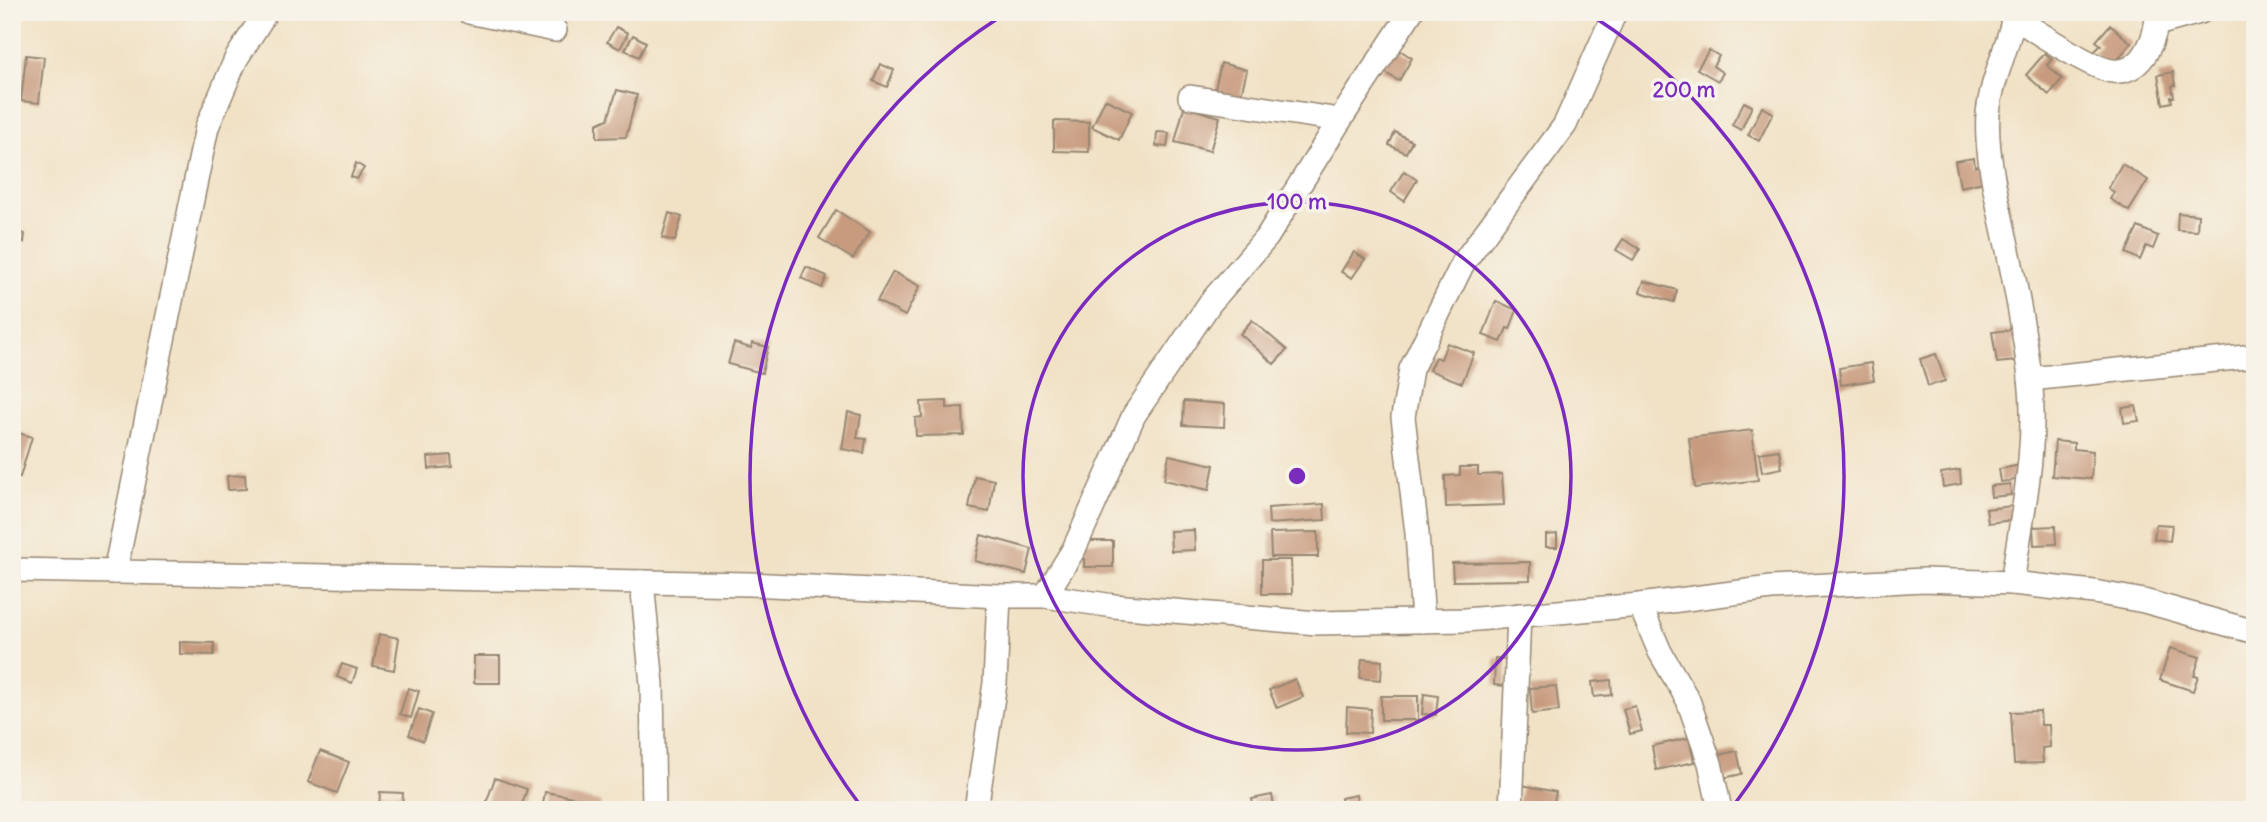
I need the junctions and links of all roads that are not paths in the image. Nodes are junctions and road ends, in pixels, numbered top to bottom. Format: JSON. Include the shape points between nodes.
{"nodes":[{"id":1,"x":266,"y":12,"type":"edge"},
{"id":2,"x":469,"y":12,"type":"edge"},
{"id":3,"x":1411,"y":12,"type":"edge"},
{"id":4,"x":1615,"y":12,"type":"edge"},
{"id":5,"x":2200,"y":12,"type":"edge"},
{"id":6,"x":2011,"y":15,"type":"edge"},
{"id":7,"x":2157,"y":18,"type":"edge"},
{"id":8,"x":555,"y":30,"type":"dead end"},
{"id":9,"x":1189,"y":97,"type":"dead end"},
{"id":10,"x":1340,"y":120,"type":"junction"},
{"id":11,"x":2255,"y":356,"type":"edge"},
{"id":12,"x":2030,"y":379,"type":"junction"},
{"id":13,"x":12,"y":570,"type":"edge"},
{"id":14,"x":115,"y":572,"type":"junction"},
{"id":15,"x":642,"y":582,"type":"junction"},
{"id":16,"x":2012,"y":583,"type":"junction"},
{"id":17,"x":999,"y":596,"type":"junction"},
{"id":18,"x":1045,"y":596,"type":"junction"},
{"id":19,"x":1640,"y":605,"type":"junction"},
{"id":20,"x":1520,"y":615,"type":"junction"},
{"id":21,"x":1423,"y":621,"type":"junction"},
{"id":22,"x":2255,"y":632,"type":"edge"},
{"id":23,"x":654,"y":810,"type":"edge"},
{"id":24,"x":976,"y":810,"type":"edge"},
{"id":25,"x":1511,"y":810,"type":"edge"},
{"id":26,"x":1720,"y":810,"type":"edge"}],
"edges":[{"from":1,"to":14,"type":"street","via":[[236,59],[207,127]]},
{"from":2,"to":8,"type":"street"},
{"from":3,"to":10,"type":"street"},
{"from":4,"to":21,"type":"street","via":[[1565,125],[1463,263],[1411,369],[1403,417]]},
{"from":5,"to":7,"type":"street"},
{"from":6,"to":7,"type":"street","via":[[2113,71],[2131,69],[2140,61],[2155,37]]},
{"from":6,"to":12,"type":"street","via":[[2008,44],[1992,90],[1989,128],[1997,200]]},
{"from":9,"to":10,"type":"street"},
{"from":10,"to":18,"type":"street","via":[[1267,237],[1210,303],[1133,415],[1074,549]]},
{"from":11,"to":12,"type":"street"},
{"from":12,"to":16,"type":"street","via":[[2031,459]]},
{"from":13,"to":14,"type":"street"},
{"from":14,"to":15,"type":"street"},
{"from":15,"to":17,"type":"street"},
{"from":15,"to":23,"type":"street","via":[[652,684]]},
{"from":16,"to":19,"type":"street","via":[[1865,581]]},
{"from":16,"to":22,"type":"street","via":[[2144,601]]},
{"from":17,"to":18,"type":"street"},
{"from":17,"to":24,"type":"street","via":[[995,683]]},
{"from":18,"to":21,"type":"street","via":[[1317,623]]},
{"from":19,"to":20,"type":"street"},
{"from":19,"to":26,"type":"street","via":[[1688,700],[1710,763]]},
{"from":20,"to":21,"type":"street"},
{"from":20,"to":25,"type":"street"}]}
